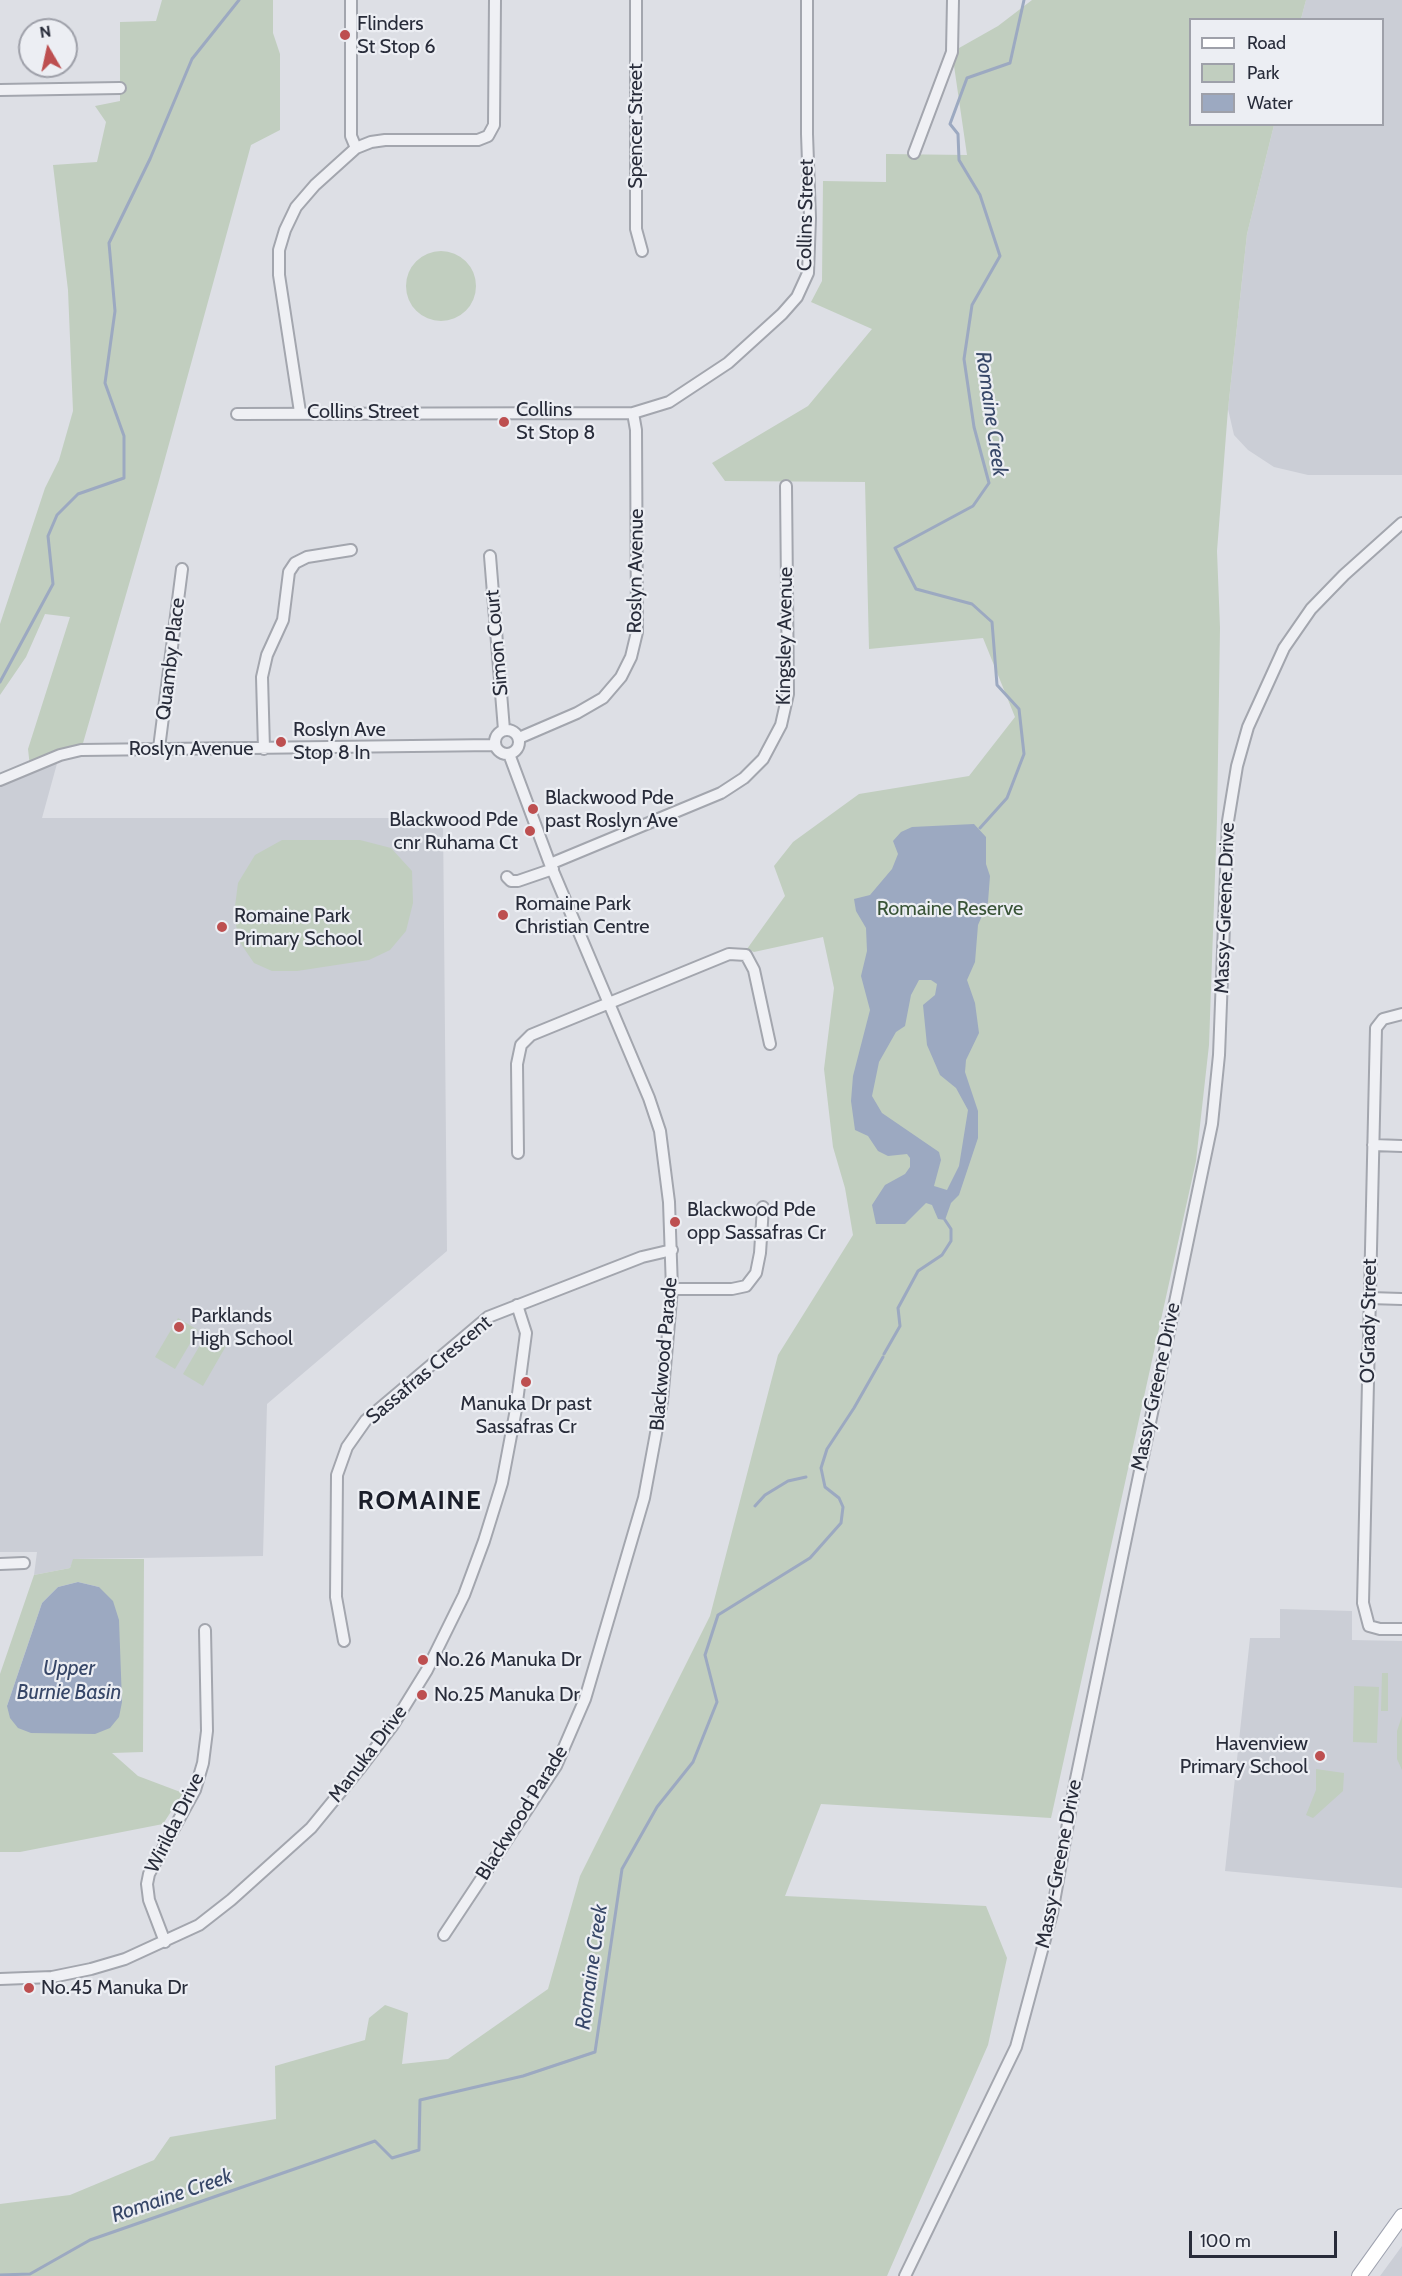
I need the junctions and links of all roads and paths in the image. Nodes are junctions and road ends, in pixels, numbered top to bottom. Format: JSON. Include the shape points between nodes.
{"nodes":[{"id":1,"x":351,"y":0,"type":"edge"},
{"id":2,"x":495,"y":0,"type":"edge"},
{"id":3,"x":636,"y":0,"type":"edge"},
{"id":4,"x":807,"y":0,"type":"edge"},
{"id":5,"x":952,"y":0,"type":"edge"},
{"id":6,"x":120,"y":88,"type":"dead end"},
{"id":7,"x":0,"y":90,"type":"edge"},
{"id":8,"x":356,"y":148,"type":"junction"},
{"id":9,"x":914,"y":153,"type":"dead end"},
{"id":10,"x":642,"y":251,"type":"dead end"},
{"id":11,"x":300,"y":412,"type":"junction"},
{"id":12,"x":633,"y":413,"type":"junction"},
{"id":13,"x":237,"y":414,"type":"dead end"},
{"id":14,"x":786,"y":486,"type":"dead end"},
{"id":15,"x":1402,"y":523,"type":"edge"},
{"id":16,"x":351,"y":550,"type":"dead end"},
{"id":17,"x":490,"y":556,"type":"dead end"},
{"id":18,"x":182,"y":569,"type":"dead end"},
{"id":19,"x":504,"y":729,"type":"junction"},
{"id":20,"x":519,"y":738,"type":"junction"},
{"id":21,"x":495,"y":745,"type":"junction"},
{"id":22,"x":159,"y":748,"type":"junction"},
{"id":23,"x":264,"y":749,"type":"junction"},
{"id":24,"x":509,"y":754,"type":"junction"},
{"id":25,"x":0,"y":780,"type":"edge"},
{"id":26,"x":552,"y":866,"type":"junction"},
{"id":27,"x":507,"y":877,"type":"dead end"},
{"id":28,"x":609,"y":1003,"type":"junction"},
{"id":29,"x":1402,"y":1014,"type":"edge"},
{"id":30,"x":770,"y":1044,"type":"dead end"},
{"id":31,"x":1373,"y":1145,"type":"junction"},
{"id":32,"x":1402,"y":1146,"type":"edge"},
{"id":33,"x":518,"y":1153,"type":"dead end"},
{"id":34,"x":763,"y":1207,"type":"dead end"},
{"id":35,"x":672,"y":1250,"type":"junction"},
{"id":36,"x":672,"y":1288,"type":"junction"},
{"id":37,"x":1369,"y":1298,"type":"junction"},
{"id":38,"x":1402,"y":1299,"type":"edge"},
{"id":39,"x":517,"y":1305,"type":"junction"},
{"id":40,"x":24,"y":1563,"type":"dead end"},
{"id":41,"x":0,"y":1564,"type":"edge"},
{"id":42,"x":205,"y":1629,"type":"dead end"},
{"id":43,"x":1402,"y":1629,"type":"edge"},
{"id":44,"x":344,"y":1641,"type":"dead end"},
{"id":45,"x":444,"y":1935,"type":"dead end"},
{"id":46,"x":165,"y":1942,"type":"junction"},
{"id":47,"x":0,"y":1979,"type":"edge"},
{"id":48,"x":1402,"y":2216,"type":"edge"},
{"id":49,"x":905,"y":2276,"type":"edge"},
{"id":50,"x":1359,"y":2276,"type":"edge"}],
"edges":[{"from":1,"to":8,"type":"street","via":[[351,135]]},
{"from":2,"to":8,"type":"street","via":[[494,125],[488,136],[478,140],[385,140]]},
{"from":3,"to":10,"type":"street","name":"Spencer Street","via":[[636,229]]},
{"from":4,"to":12,"type":"street","name":"Collins Street","via":[[808,273],[797,297],[782,314],[728,363],[669,402]]},
{"from":5,"to":9,"type":"street","via":[[952,52]]},
{"from":6,"to":7,"type":"street"},
{"from":8,"to":11,"type":"street","via":[[296,207],[279,250],[279,275]]},
{"from":11,"to":12,"type":"street","name":"Collins Street"},
{"from":11,"to":13,"type":"street","name":"Collins Street"},
{"from":12,"to":20,"type":"street","name":"Roslyn Avenue","via":[[637,632],[631,657],[621,677],[603,698]]},
{"from":14,"to":26,"type":"street","name":"Kingsley Avenue","via":[[788,694],[781,725],[763,759],[721,793]]},
{"from":15,"to":49,"type":"street","name":"Massy-Greene Drive","via":[[1311,609],[1284,648],[1245,736],[1228,821],[1219,1055],[1212,1124],[1052,1912],[1016,2047]]},
{"from":16,"to":23,"type":"street","via":[[307,557],[294,563],[289,572],[283,620],[262,677]]},
{"from":17,"to":19,"type":"street","name":"Simon Court"},
{"from":18,"to":22,"type":"street","name":"Quamby Place"},
{"from":19,"to":20,"type":"street","via":[[515,732]]},
{"from":19,"to":21,"type":"street"},
{"from":20,"to":24,"type":"street","via":[[516,750]]},
{"from":21,"to":23,"type":"street","name":"Roslyn Avenue"},
{"from":21,"to":24,"type":"street"},
{"from":22,"to":23,"type":"street","name":"Roslyn Avenue"},
{"from":22,"to":25,"type":"street","name":"Roslyn Avenue","via":[[81,750]]},
{"from":24,"to":26,"type":"street","name":"Blackwood Parade"},
{"from":26,"to":27,"type":"street","name":"Kingsley Avenue","via":[[518,881]]},
{"from":26,"to":28,"type":"street","name":"Blackwood Parade"},
{"from":28,"to":30,"type":"street","via":[[729,954],[746,955],[754,970]]},
{"from":28,"to":33,"type":"street","via":[[531,1035],[521,1045],[517,1064]]},
{"from":28,"to":35,"type":"street","name":"Blackwood Parade","via":[[660,1131]]},
{"from":29,"to":31,"type":"street","name":"O'Grady Street","via":[[1383,1019],[1376,1028]]},
{"from":31,"to":32,"type":"street"},
{"from":31,"to":37,"type":"street","name":"O'Grady Street"},
{"from":34,"to":36,"type":"street","via":[[756,1273],[746,1286]]},
{"from":35,"to":36,"type":"street","name":"Blackwood Parade"},
{"from":35,"to":39,"type":"street","name":"Sassafras Crescent","via":[[642,1257]]},
{"from":36,"to":45,"type":"street","name":"Blackwood Parade","via":[[662,1401],[646,1488],[585,1699],[556,1766]]},
{"from":37,"to":38,"type":"street"},
{"from":37,"to":43,"type":"street","name":"O'Grady Street","via":[[1364,1603],[1369,1626]]},
{"from":39,"to":44,"type":"street","name":"Sassafras Crescent","via":[[488,1317],[458,1340],[366,1420],[347,1447],[337,1475],[336,1598]]},
{"from":39,"to":46,"type":"street","name":"Manuka Drive","via":[[526,1333],[502,1483],[464,1595],[427,1670],[393,1725],[310,1828],[231,1900],[199,1925]]},
{"from":40,"to":41,"type":"street"},
{"from":42,"to":46,"type":"street","name":"Wirilda Drive","via":[[204,1763],[195,1790],[147,1884],[148,1900]]},
{"from":46,"to":47,"type":"street","name":"Manuka Drive","via":[[91,1969],[52,1977]]},
{"from":48,"to":50,"type":"main road"}]}
